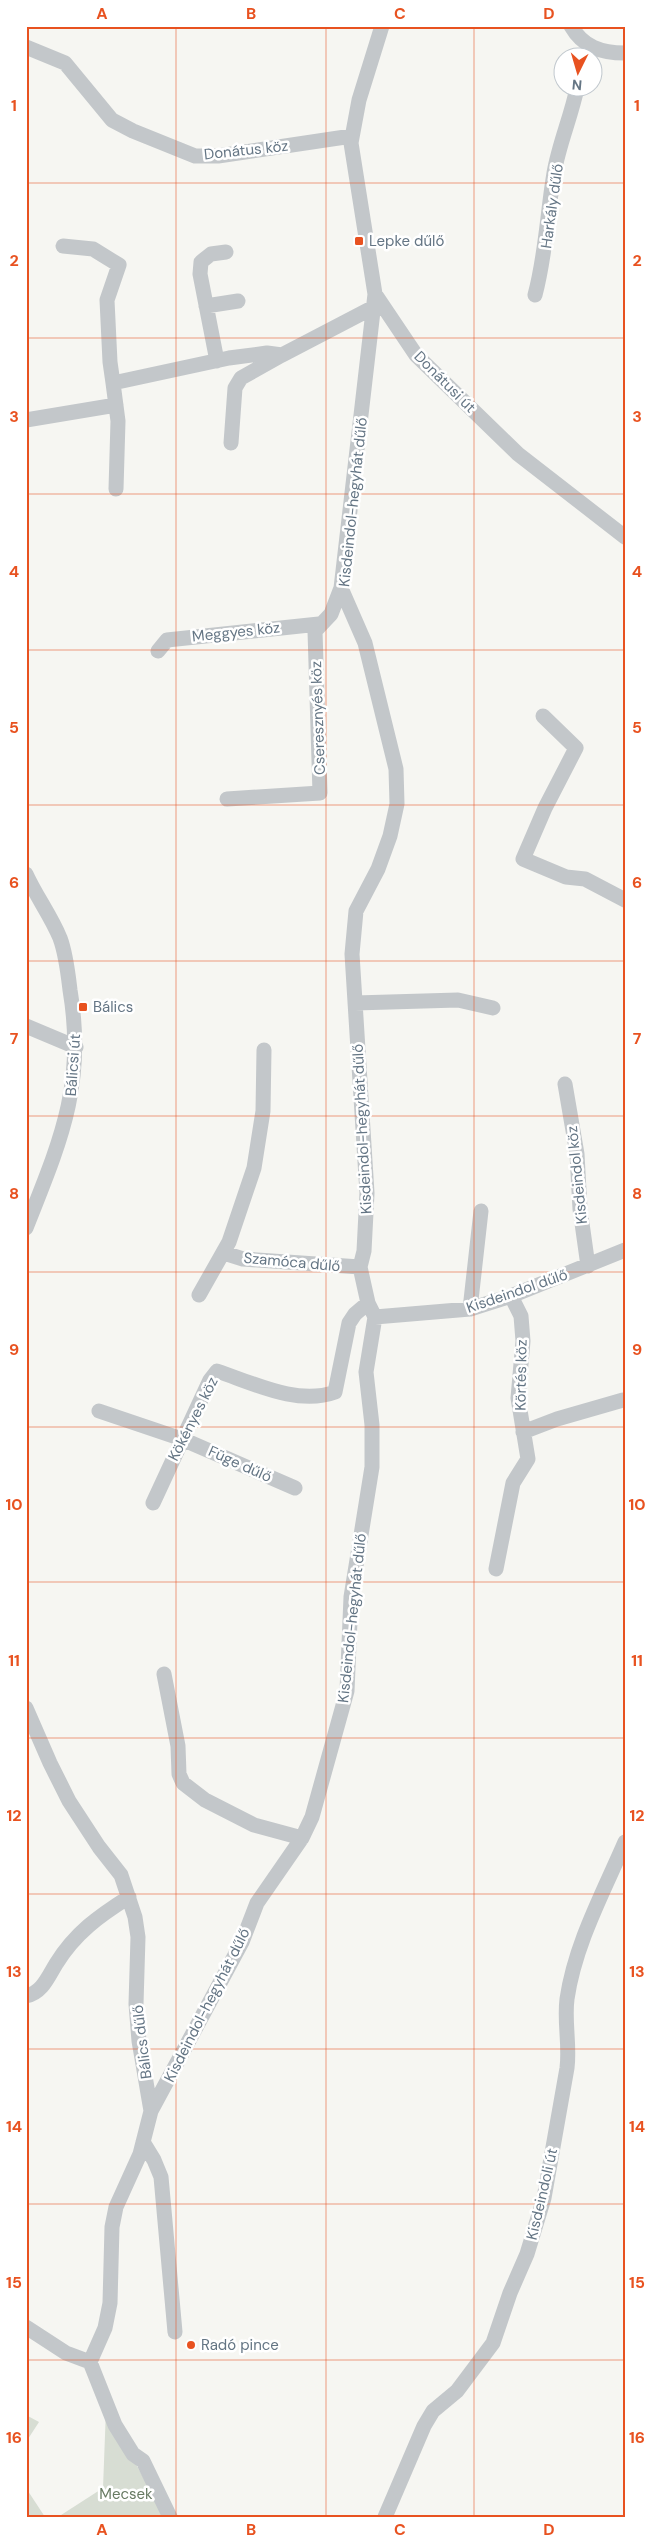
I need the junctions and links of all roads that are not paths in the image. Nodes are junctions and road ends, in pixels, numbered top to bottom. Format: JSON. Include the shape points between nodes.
{"nodes":[{"id":1,"x":382,"y":26,"type":"edge"},
{"id":2,"x":570,"y":26,"type":"edge"},
{"id":3,"x":26,"y":46,"type":"edge"},
{"id":4,"x":581,"y":48,"type":"edge"},
{"id":5,"x":604,"y":50,"type":"edge"},
{"id":6,"x":625,"y":53,"type":"edge"},
{"id":7,"x":575,"y":98,"type":"edge"},
{"id":8,"x":352,"y":136,"type":"junction"},
{"id":9,"x":63,"y":246,"type":"dead end"},
{"id":10,"x":226,"y":252,"type":"dead end"},
{"id":11,"x":535,"y":295,"type":"dead end"},
{"id":12,"x":238,"y":301,"type":"dead end"},
{"id":13,"x":374,"y":301,"type":"junction"},
{"id":14,"x":206,"y":306,"type":"junction"},
{"id":15,"x":282,"y":355,"type":"junction"},
{"id":16,"x":217,"y":361,"type":"junction"},
{"id":17,"x":113,"y":383,"type":"junction"},
{"id":18,"x":116,"y":405,"type":"junction"},
{"id":19,"x":26,"y":420,"type":"edge"},
{"id":20,"x":231,"y":443,"type":"dead end"},
{"id":21,"x":116,"y":489,"type":"dead end"},
{"id":22,"x":625,"y":537,"type":"edge"},
{"id":23,"x":341,"y":588,"type":"junction"},
{"id":24,"x":320,"y":624,"type":"junction"},
{"id":25,"x":158,"y":651,"type":"dead end"},
{"id":26,"x":543,"y":716,"type":"dead end"},
{"id":27,"x":227,"y":799,"type":"dead end"},
{"id":28,"x":26,"y":874,"type":"edge"},
{"id":29,"x":625,"y":900,"type":"edge"},
{"id":30,"x":355,"y":1003,"type":"junction"},
{"id":31,"x":493,"y":1008,"type":"dead end"},
{"id":32,"x":26,"y":1026,"type":"edge"},
{"id":33,"x":76,"y":1047,"type":"junction"},
{"id":34,"x":264,"y":1050,"type":"dead end"},
{"id":35,"x":565,"y":1084,"type":"dead end"},
{"id":36,"x":481,"y":1211,"type":"dead end"},
{"id":37,"x":26,"y":1228,"type":"edge"},
{"id":38,"x":625,"y":1250,"type":"edge"},
{"id":39,"x":224,"y":1253,"type":"junction"},
{"id":40,"x":588,"y":1266,"type":"junction"},
{"id":41,"x":360,"y":1267,"type":"junction"},
{"id":42,"x":199,"y":1295,"type":"dead end"},
{"id":43,"x":511,"y":1296,"type":"junction"},
{"id":44,"x":470,"y":1309,"type":"junction"},
{"id":45,"x":371,"y":1310,"type":"junction"},
{"id":46,"x":623,"y":1400,"type":"dead end"},
{"id":47,"x":99,"y":1412,"type":"dead end"},
{"id":48,"x":523,"y":1432,"type":"junction"},
{"id":49,"x":182,"y":1439,"type":"junction"},
{"id":50,"x":295,"y":1488,"type":"dead end"},
{"id":51,"x":153,"y":1504,"type":"dead end"},
{"id":52,"x":496,"y":1569,"type":"dead end"},
{"id":53,"x":164,"y":1674,"type":"dead end"},
{"id":54,"x":26,"y":1708,"type":"edge"},
{"id":55,"x":302,"y":1838,"type":"junction"},
{"id":56,"x":625,"y":1842,"type":"edge"},
{"id":57,"x":129,"y":1897,"type":"junction"},
{"id":58,"x":26,"y":1996,"type":"edge"},
{"id":59,"x":151,"y":2111,"type":"junction"},
{"id":60,"x":143,"y":2142,"type":"junction"},
{"id":61,"x":26,"y":2327,"type":"edge"},
{"id":62,"x":175,"y":2332,"type":"dead end"},
{"id":63,"x":90,"y":2362,"type":"junction"},
{"id":64,"x":170,"y":2517,"type":"edge"},
{"id":65,"x":385,"y":2517,"type":"edge"}],
"edges":[{"from":1,"to":8,"type":"street","name":"Donátusi út","via":[[359,100]]},
{"from":2,"to":4,"type":"street"},
{"from":3,"to":8,"type":"street","name":"Donátus köz","via":[[65,64],[112,120],[195,156],[218,156]]},
{"from":5,"to":6,"type":"street"},
{"from":7,"to":11,"type":"street","name":"Harkály dűlő","via":[[554,171],[544,258]]},
{"from":8,"to":13,"type":"street","name":"Donátusi út"},
{"from":9,"to":17,"type":"street","via":[[93,249],[119,266],[107,300]]},
{"from":10,"to":14,"type":"street","via":[[210,254],[201,262]]},
{"from":12,"to":14,"type":"street"},
{"from":13,"to":15,"type":"street"},
{"from":13,"to":22,"type":"street","name":"Donátusi út","via":[[416,355],[518,454]]},
{"from":13,"to":23,"type":"street","name":"Kisdeindol-hegyhát dűlő"},
{"from":14,"to":16,"type":"street"},
{"from":15,"to":16,"type":"street","via":[[267,353]]},
{"from":15,"to":20,"type":"street","via":[[241,378],[236,388]]},
{"from":16,"to":17,"type":"street"},
{"from":17,"to":18,"type":"street"},
{"from":18,"to":19,"type":"street"},
{"from":18,"to":21,"type":"street"},
{"from":23,"to":24,"type":"street","name":"Cseresznyés köz","via":[[331,614]]},
{"from":23,"to":30,"type":"street","name":"Kisdeindol-hegyhát dűlő","via":[[366,644],[396,769],[397,804],[390,836],[378,869],[356,911],[352,954]]},
{"from":24,"to":25,"type":"street","name":"Meggyes köz","via":[[167,640]]},
{"from":24,"to":27,"type":"street","name":"Cseresznyés köz","via":[[315,631],[315,639],[320,793]]},
{"from":26,"to":29,"type":"street","via":[[576,748],[523,859],[566,877],[585,879]]},
{"from":28,"to":33,"type":"street","name":"Bálicsi út","via":[[60,937],[75,1019]]},
{"from":30,"to":31,"type":"street","via":[[458,1000]]},
{"from":30,"to":41,"type":"street","name":"Kisdeindol-hegyhát dűlő","via":[[367,1193]]},
{"from":32,"to":33,"type":"street"},
{"from":33,"to":37,"type":"street","name":"Bálicsi út","via":[[72,1096],[64,1130]]},
{"from":34,"to":39,"type":"street","name":"Szamóca dűlő","via":[[263,1111],[254,1168]]},
{"from":35,"to":40,"type":"street","name":"Kisdeindol köz","via":[[577,1154]]},
{"from":36,"to":44,"type":"street"},
{"from":38,"to":40,"type":"street","name":"Kisdeindol dűlő"},
{"from":39,"to":41,"type":"street","name":"Szamóca dűlő","via":[[243,1259]]},
{"from":39,"to":42,"type":"street","name":"Szamóca dűlő"},
{"from":40,"to":43,"type":"street","name":"Kisdeindol dűlő"},
{"from":41,"to":45,"type":"street","name":"Kisdeindol-hegyhát dűlő"},
{"from":43,"to":44,"type":"street","name":"Kisdeindol dűlő"},
{"from":43,"to":48,"type":"street","name":"Körtés köz","via":[[520,1316],[523,1341],[518,1398]]},
{"from":44,"to":45,"type":"street","name":"Kisdeindol dűlő"},
{"from":45,"to":49,"type":"street","name":"Kökényes köz","via":[[355,1314],[349,1323],[335,1392],[321,1397],[282,1393],[218,1371],[210,1380]]},
{"from":45,"to":55,"type":"street","name":"Kisdeindol-hegyhát dűlő","via":[[366,1372],[372,1426],[372,1467],[351,1597],[347,1691],[322,1786]]},
{"from":46,"to":48,"type":"street"},
{"from":47,"to":49,"type":"street","name":"Füge dűlő"},
{"from":48,"to":52,"type":"street","name":"Körtés köz","via":[[528,1459],[513,1482]]},
{"from":49,"to":50,"type":"street","name":"Füge dűlő"},
{"from":49,"to":51,"type":"street","name":"Kökényes köz"},
{"from":53,"to":55,"type":"street","via":[[178,1746],[179,1774],[183,1782],[205,1800],[254,1826]]},
{"from":54,"to":57,"type":"street","name":"Bálics dűlő","via":[[69,1801],[121,1875]]},
{"from":55,"to":59,"type":"street","name":"Kisdeindol-hegyhát dűlő","via":[[257,1903],[242,1942]]},
{"from":56,"to":65,"type":"street","name":"Kisdeindoli út","via":[[574,1962],[566,2015],[570,2050],[544,2198],[527,2254],[493,2342],[457,2390],[432,2411]]},
{"from":57,"to":58,"type":"street","via":[[94,1919],[58,1960],[41,1989]]},
{"from":57,"to":59,"type":"street","name":"Bálics dűlő","via":[[138,1937],[136,2004]]},
{"from":59,"to":60,"type":"street","name":"Bálics dűlő"},
{"from":60,"to":62,"type":"street","via":[[161,2177]]},
{"from":60,"to":63,"type":"street","name":"Bálics dűlő","via":[[116,2207],[112,2227],[110,2303]]},
{"from":61,"to":63,"type":"street","via":[[66,2353]]},
{"from":63,"to":64,"type":"street","via":[[115,2425],[133,2454],[143,2461]]}]}
